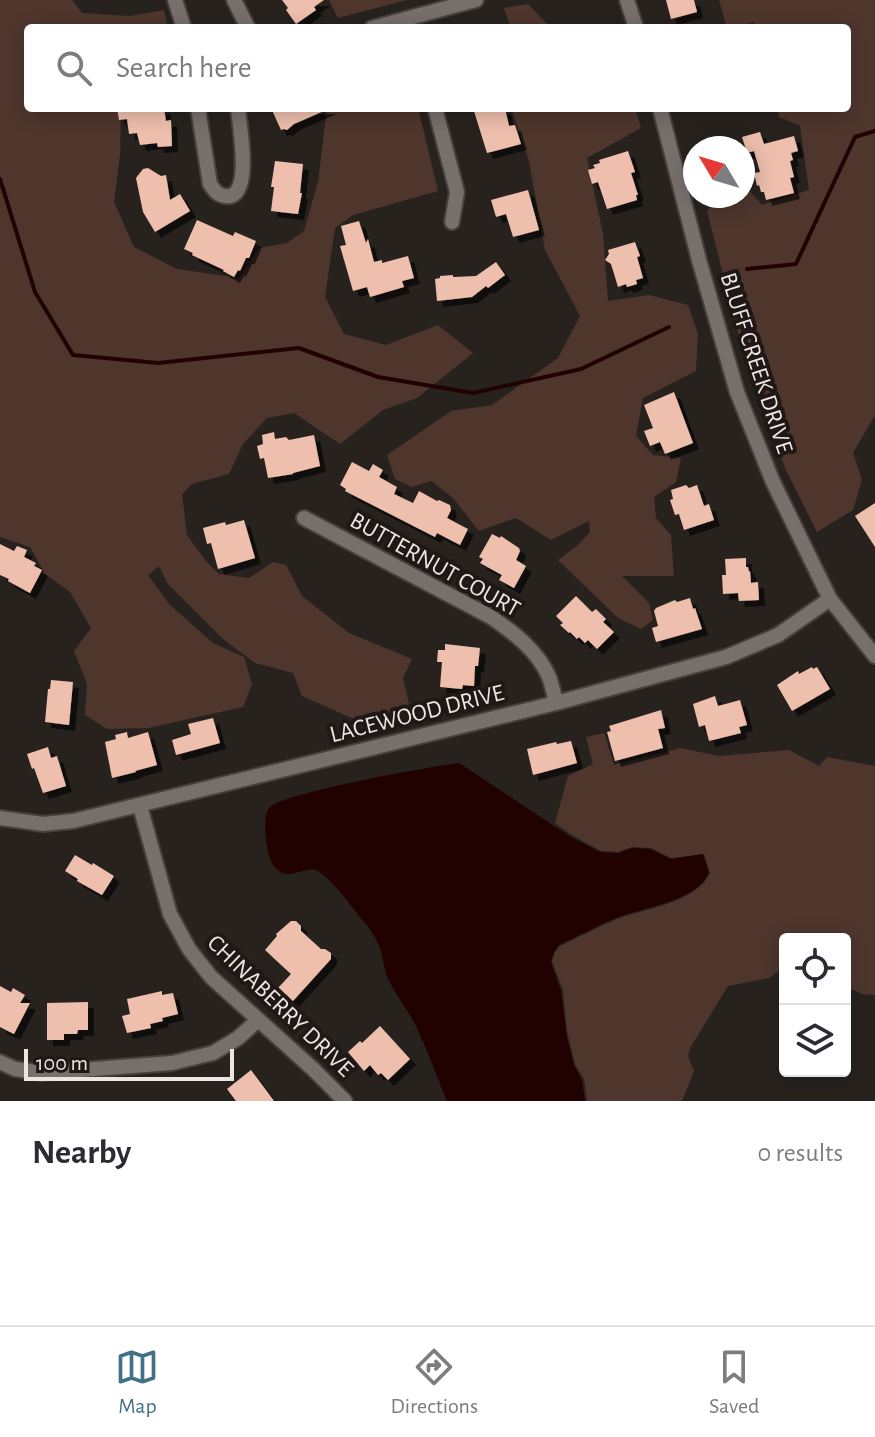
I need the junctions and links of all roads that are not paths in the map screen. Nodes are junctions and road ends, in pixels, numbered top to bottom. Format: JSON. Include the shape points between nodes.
{"nodes":[{"id":1,"x":175,"y":0,"type":"edge"},
{"id":2,"x":234,"y":0,"type":"edge"},
{"id":3,"x":476,"y":0,"type":"edge"},
{"id":4,"x":627,"y":0,"type":"edge"},
{"id":5,"x":412,"y":23,"type":"edge"},
{"id":6,"x":183,"y":24,"type":"edge"},
{"id":7,"x":246,"y":24,"type":"edge"},
{"id":8,"x":635,"y":24,"type":"edge"},
{"id":9,"x":199,"y":112,"type":"edge"},
{"id":10,"x":238,"y":112,"type":"edge"},
{"id":11,"x":436,"y":112,"type":"edge"},
{"id":12,"x":661,"y":112,"type":"edge"},
{"id":13,"x":452,"y":222,"type":"dead end"},
{"id":14,"x":304,"y":518,"type":"dead end"},
{"id":15,"x":830,"y":599,"type":"junction"},
{"id":16,"x":875,"y":656,"type":"edge"},
{"id":17,"x":556,"y":703,"type":"junction"},
{"id":18,"x":140,"y":806,"type":"junction"},
{"id":19,"x":0,"y":818,"type":"edge"},
{"id":20,"x":258,"y":1020,"type":"junction"},
{"id":21,"x":0,"y":1062,"type":"edge"},
{"id":22,"x":345,"y":1101,"type":"edge"}],
"edges":[{"from":1,"to":6,"type":"street"},
{"from":2,"to":7,"type":"street"},
{"from":3,"to":5,"type":"street"},
{"from":4,"to":8,"type":"street"},
{"from":9,"to":10,"type":"street","via":[[210,184],[223,196],[239,190],[242,181]]},
{"from":11,"to":13,"type":"street","via":[[457,192]]},
{"from":12,"to":15,"type":"street","name":"BLUFF CREEK DRIVE","via":[[737,392],[773,482]]},
{"from":14,"to":17,"type":"street","name":"BUTTERNUT COURT","via":[[517,635],[548,676]]},
{"from":15,"to":16,"type":"street","name":"BLUFF CREEK DRIVE"},
{"from":15,"to":17,"type":"street","name":"LACEWOOD DRIVE","via":[[778,635],[726,657]]},
{"from":17,"to":18,"type":"street","name":"LACEWOOD DRIVE"},
{"from":18,"to":19,"type":"street","name":"LACEWOOD DRIVE","via":[[43,824]]},
{"from":18,"to":20,"type":"street","name":"CHINABERRY DRIVE","via":[[170,914],[189,949]]},
{"from":20,"to":21,"type":"street","via":[[213,1053],[172,1063],[42,1073]]},
{"from":20,"to":22,"type":"street","name":"CHINABERRY DRIVE"}]}
